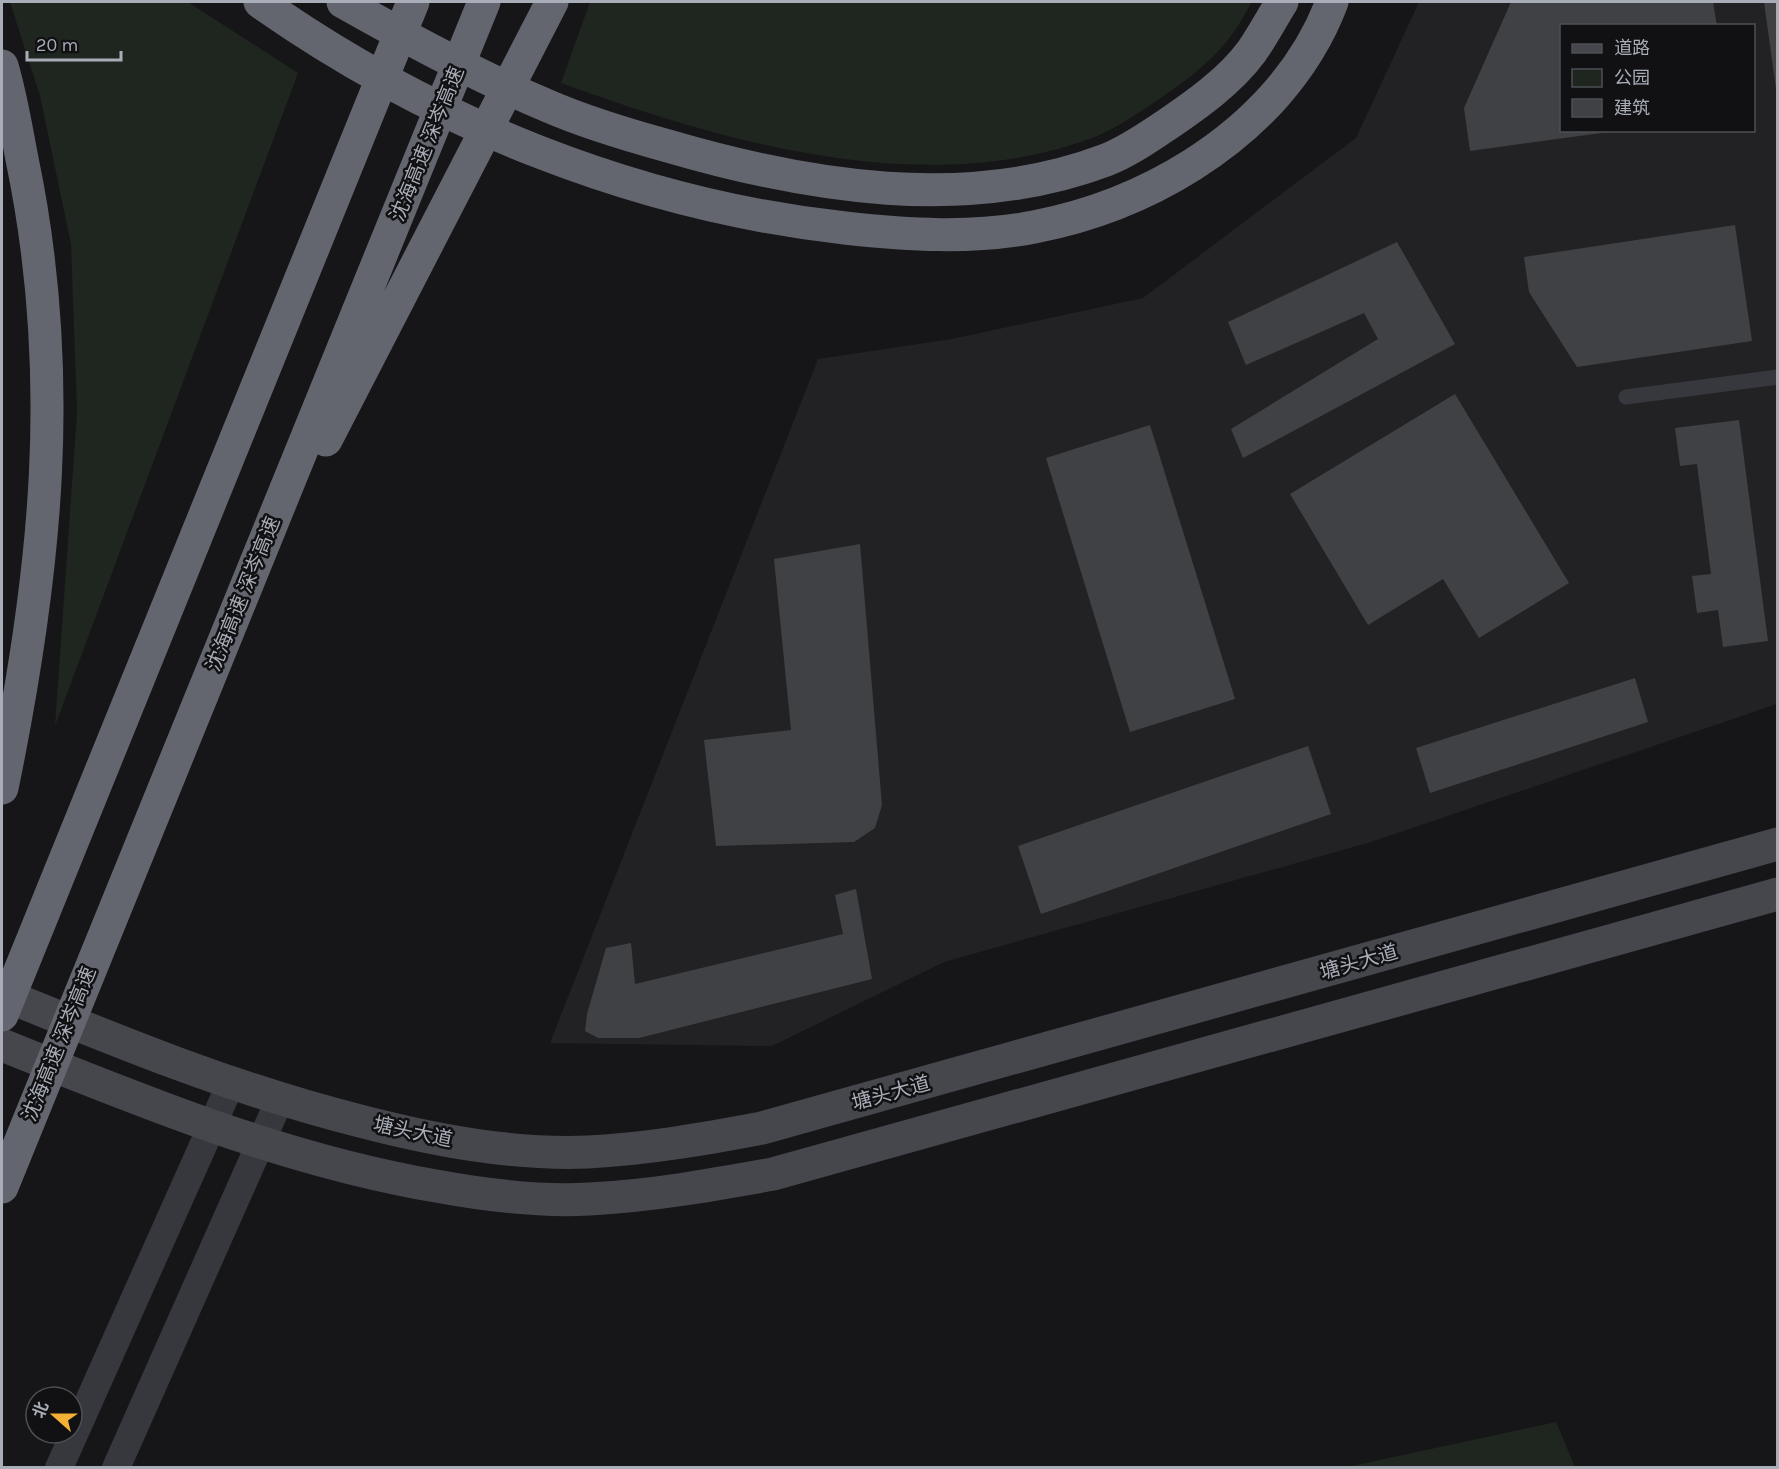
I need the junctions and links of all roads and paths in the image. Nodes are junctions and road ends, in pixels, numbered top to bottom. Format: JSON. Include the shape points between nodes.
{"nodes":[{"id":1,"x":260,"y":2,"type":"edge"},
{"id":2,"x":343,"y":2,"type":"edge"},
{"id":3,"x":413,"y":2,"type":"edge"},
{"id":4,"x":484,"y":2,"type":"edge"},
{"id":5,"x":552,"y":2,"type":"edge"},
{"id":6,"x":1282,"y":2,"type":"edge"},
{"id":7,"x":1332,"y":2,"type":"edge"},
{"id":8,"x":2,"y":66,"type":"edge"},
{"id":9,"x":1778,"y":377,"type":"edge"},
{"id":10,"x":1626,"y":398,"type":"dead end"},
{"id":11,"x":227,"y":632,"type":"junction"},
{"id":12,"x":2,"y":788,"type":"edge"},
{"id":13,"x":1778,"y":844,"type":"edge"},
{"id":14,"x":1778,"y":894,"type":"edge"},
{"id":15,"x":2,"y":994,"type":"edge"},
{"id":16,"x":2,"y":1015,"type":"edge"},
{"id":17,"x":2,"y":1045,"type":"edge"},
{"id":18,"x":231,"y":1083,"type":"junction"},
{"id":19,"x":280,"y":1099,"type":"junction"},
{"id":20,"x":212,"y":1127,"type":"junction"},
{"id":21,"x":261,"y":1142,"type":"junction"},
{"id":22,"x":5,"y":1179,"type":"edge"},
{"id":23,"x":59,"y":1467,"type":"edge"},
{"id":24,"x":116,"y":1467,"type":"edge"}],
"edges":[{"from":1,"to":7,"type":"highway","via":[[302,31],[471,123],[611,178],[753,215],[885,232],[959,235],[1032,228],[1099,211],[1168,180],[1214,152],[1255,117],[1298,68]]},
{"from":2,"to":6,"type":"highway","via":[[487,78],[623,133],[746,168],[803,179],[881,188],[944,189],[1002,185],[1062,174],[1109,159],[1129,148],[1202,101],[1251,52]]},
{"from":3,"to":16,"type":"highway"},
{"from":4,"to":11,"type":"highway","name":"沈海高速 深岑高速"},
{"from":5,"to":11,"type":"highway"},
{"from":8,"to":12,"type":"highway","via":[[40,268],[48,426],[43,532],[26,666]]},
{"from":9,"to":10,"type":"lane"},
{"from":11,"to":22,"type":"highway","name":"沈海高速 深岑高速"},
{"from":13,"to":19,"type":"main road","name":"塘头大道","via":[[762,1128],[675,1144],[586,1152],[493,1148],[402,1132]]},
{"from":14,"to":21,"type":"main road","via":[[784,1171],[681,1191],[587,1199],[488,1195],[393,1179]]},
{"from":15,"to":18,"type":"main road","name":"塘头大道"},
{"from":17,"to":20,"type":"main road"},
{"from":18,"to":19,"type":"main road","name":"塘头大道"},
{"from":18,"to":20,"type":"street"},
{"from":19,"to":21,"type":"street"},
{"from":20,"to":21,"type":"main road"},
{"from":20,"to":23,"type":"street"},
{"from":21,"to":24,"type":"street"}]}
